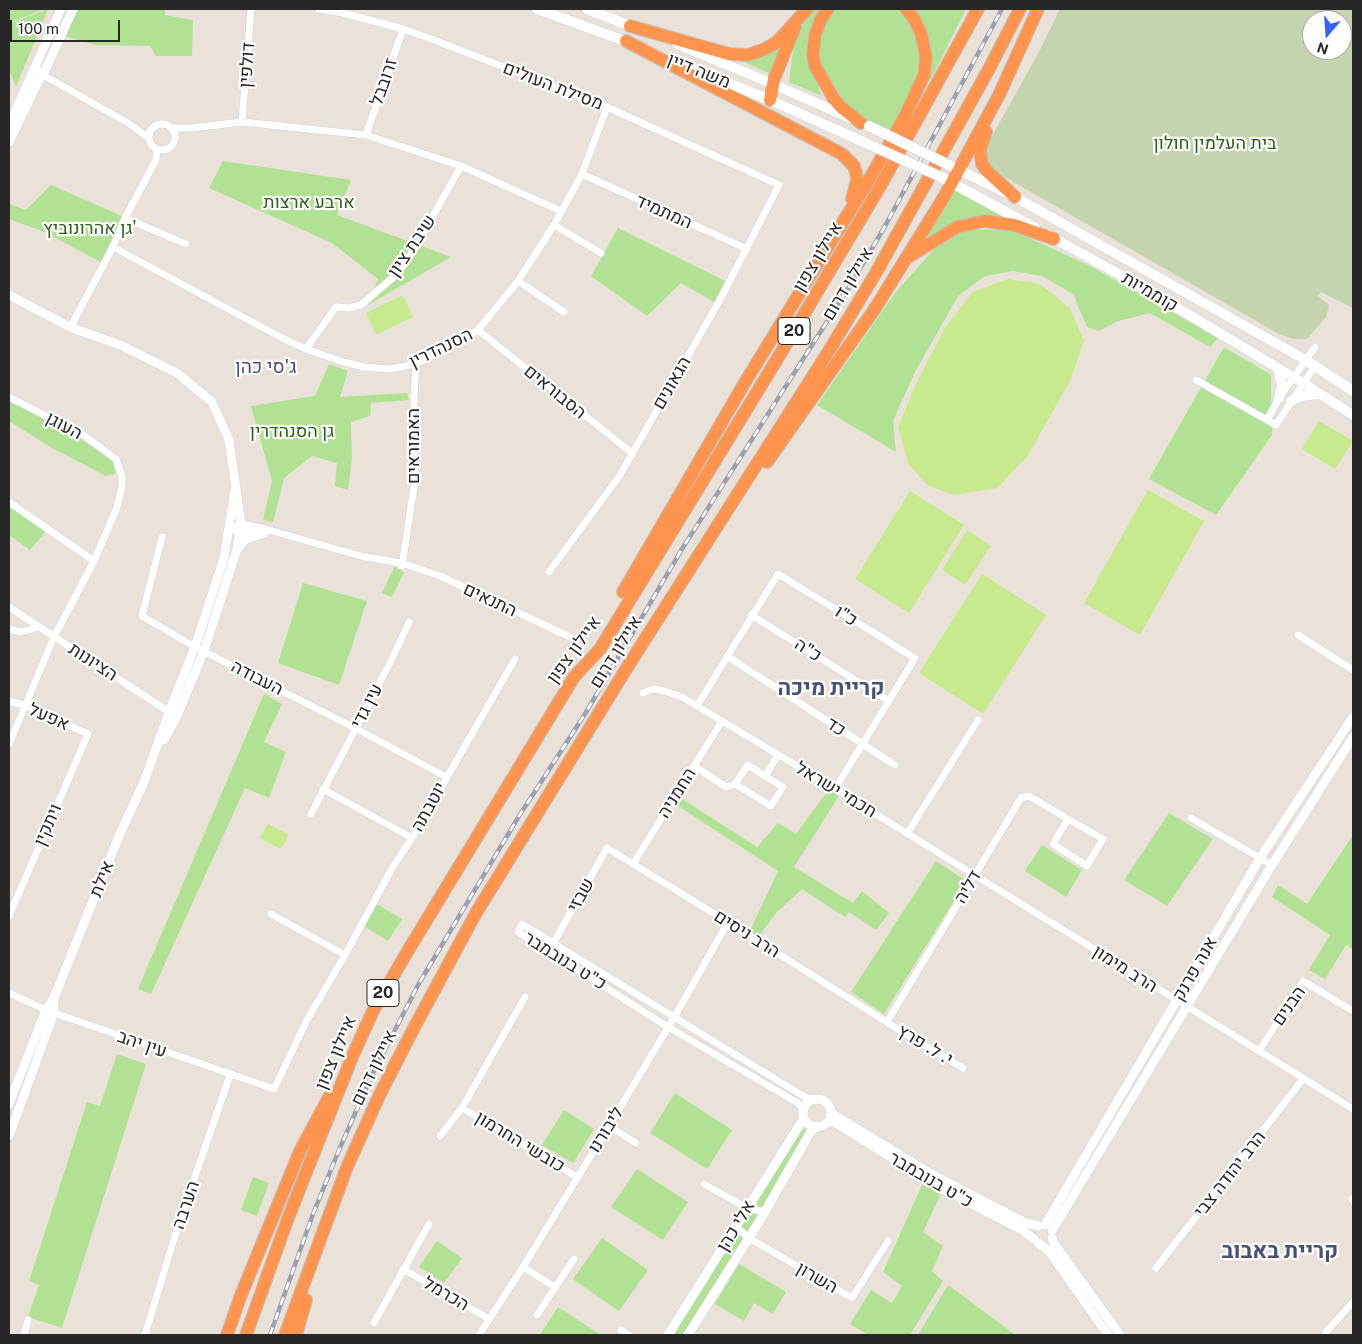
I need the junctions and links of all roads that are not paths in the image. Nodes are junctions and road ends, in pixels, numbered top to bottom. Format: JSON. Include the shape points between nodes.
{"nodes":[{"id":1,"x":62,"y":9,"type":"edge"},
{"id":2,"x":73,"y":9,"type":"edge"},
{"id":3,"x":250,"y":9,"type":"edge"},
{"id":4,"x":319,"y":9,"type":"edge"},
{"id":5,"x":537,"y":9,"type":"edge"},
{"id":6,"x":588,"y":9,"type":"edge"},
{"id":7,"x":807,"y":9,"type":"edge"},
{"id":8,"x":828,"y":9,"type":"edge"},
{"id":9,"x":906,"y":9,"type":"edge"},
{"id":10,"x":978,"y":9,"type":"edge"},
{"id":11,"x":1020,"y":9,"type":"edge"},
{"id":12,"x":1038,"y":9,"type":"edge"},
{"id":13,"x":630,"y":26,"type":"junction"},
{"id":14,"x":403,"y":29,"type":"junction"},
{"id":15,"x":626,"y":41,"type":"junction"},
{"id":16,"x":46,"y":66,"type":"junction"},
{"id":17,"x":36,"y":67,"type":"junction"},
{"id":18,"x":42,"y":75,"type":"junction"},
{"id":19,"x":55,"y":82,"type":"junction"},
{"id":20,"x":773,"y":84,"type":"junction"},
{"id":21,"x":999,"y":95,"type":"junction"},
{"id":22,"x":770,"y":100,"type":"junction"},
{"id":23,"x":607,"y":107,"type":"junction"},
{"id":24,"x":242,"y":122,"type":"junction"},
{"id":25,"x":128,"y":123,"type":"junction"},
{"id":26,"x":9,"y":125,"type":"edge"},
{"id":27,"x":865,"y":125,"type":"junction"},
{"id":28,"x":171,"y":128,"type":"junction"},
{"id":29,"x":192,"y":128,"type":"junction"},
{"id":30,"x":152,"y":129,"type":"junction"},
{"id":31,"x":366,"y":135,"type":"junction"},
{"id":32,"x":149,"y":138,"type":"junction"},
{"id":33,"x":175,"y":138,"type":"junction"},
{"id":34,"x":9,"y":142,"type":"edge"},
{"id":35,"x":157,"y":149,"type":"junction"},
{"id":36,"x":461,"y":166,"type":"junction"},
{"id":37,"x":954,"y":167,"type":"junction"},
{"id":38,"x":582,"y":174,"type":"junction"},
{"id":39,"x":947,"y":180,"type":"junction"},
{"id":40,"x":779,"y":184,"type":"joint"},
{"id":41,"x":1014,"y":197,"type":"junction"},
{"id":42,"x":561,"y":211,"type":"junction"},
{"id":43,"x":125,"y":218,"type":"junction"},
{"id":44,"x":554,"y":225,"type":"junction"},
{"id":45,"x":1054,"y":239,"type":"junction"},
{"id":46,"x":186,"y":244,"type":"dead end"},
{"id":47,"x":830,"y":244,"type":"junction"},
{"id":48,"x":113,"y":247,"type":"junction"},
{"id":49,"x":747,"y":249,"type":"junction"},
{"id":50,"x":601,"y":254,"type":"dead end"},
{"id":51,"x":908,"y":258,"type":"junction"},
{"id":52,"x":518,"y":281,"type":"junction"},
{"id":53,"x":9,"y":295,"type":"edge"},
{"id":54,"x":564,"y":312,"type":"dead end"},
{"id":55,"x":72,"y":326,"type":"junction"},
{"id":56,"x":478,"y":330,"type":"junction"},
{"id":57,"x":1314,"y":347,"type":"dead end"},
{"id":58,"x":306,"y":349,"type":"junction"},
{"id":59,"x":1304,"y":359,"type":"junction"},
{"id":60,"x":416,"y":364,"type":"junction"},
{"id":61,"x":1315,"y":366,"type":"junction"},
{"id":62,"x":1278,"y":368,"type":"junction"},
{"id":63,"x":1293,"y":377,"type":"junction"},
{"id":64,"x":1196,"y":380,"type":"dead end"},
{"id":65,"x":1303,"y":383,"type":"junction"},
{"id":66,"x":1353,"y":391,"type":"edge"},
{"id":67,"x":1320,"y":394,"type":"junction"},
{"id":68,"x":9,"y":397,"type":"edge"},
{"id":69,"x":1279,"y":398,"type":"junction"},
{"id":70,"x":1291,"y":401,"type":"junction"},
{"id":71,"x":1353,"y":415,"type":"edge"},
{"id":72,"x":1267,"y":420,"type":"junction"},
{"id":73,"x":632,"y":453,"type":"junction"},
{"id":74,"x":235,"y":490,"type":"junction"},
{"id":75,"x":9,"y":502,"type":"edge"},
{"id":76,"x":240,"y":528,"type":"junction"},
{"id":77,"x":229,"y":529,"type":"junction"},
{"id":78,"x":264,"y":533,"type":"junction"},
{"id":79,"x":291,"y":536,"type":"junction"},
{"id":80,"x":162,"y":537,"type":"dead end"},
{"id":81,"x":237,"y":549,"type":"junction"},
{"id":82,"x":94,"y":561,"type":"junction"},
{"id":83,"x":405,"y":565,"type":"junction"},
{"id":84,"x":549,"y":572,"type":"dead end"},
{"id":85,"x":666,"y":605,"type":"junction"},
{"id":86,"x":9,"y":607,"type":"edge"},
{"id":87,"x":752,"y":615,"type":"junction"},
{"id":88,"x":408,"y":622,"type":"dead end"},
{"id":89,"x":38,"y":626,"type":"junction"},
{"id":90,"x":9,"y":629,"type":"edge"},
{"id":91,"x":1298,"y":635,"type":"dead end"},
{"id":92,"x":54,"y":637,"type":"junction"},
{"id":93,"x":570,"y":638,"type":"dead end"},
{"id":94,"x":199,"y":649,"type":"junction"},
{"id":95,"x":727,"y":656,"type":"junction"},
{"id":96,"x":514,"y":659,"type":"dead end"},
{"id":97,"x":1353,"y":670,"type":"edge"},
{"id":98,"x":574,"y":676,"type":"junction"},
{"id":99,"x":643,"y":693,"type":"dead end"},
{"id":100,"x":9,"y":701,"type":"edge"},
{"id":101,"x":889,"y":701,"type":"junction"},
{"id":102,"x":24,"y":706,"type":"junction"},
{"id":103,"x":697,"y":706,"type":"junction"},
{"id":104,"x":173,"y":714,"type":"junction"},
{"id":105,"x":1353,"y":718,"type":"edge"},
{"id":106,"x":978,"y":720,"type":"dead end"},
{"id":107,"x":722,"y":722,"type":"junction"},
{"id":108,"x":355,"y":728,"type":"junction"},
{"id":109,"x":88,"y":734,"type":"joint"},
{"id":110,"x":1353,"y":737,"type":"edge"},
{"id":111,"x":9,"y":744,"type":"edge"},
{"id":112,"x":862,"y":744,"type":"junction"},
{"id":113,"x":778,"y":755,"type":"junction"},
{"id":114,"x":895,"y":765,"type":"dead end"},
{"id":115,"x":694,"y":766,"type":"junction"},
{"id":116,"x":765,"y":776,"type":"junction"},
{"id":117,"x":446,"y":777,"type":"junction"},
{"id":118,"x":735,"y":784,"type":"junction"},
{"id":119,"x":323,"y":789,"type":"junction"},
{"id":120,"x":836,"y":789,"type":"junction"},
{"id":121,"x":310,"y":814,"type":"dead end"},
{"id":122,"x":1191,"y":818,"type":"dead end"},
{"id":123,"x":1068,"y":819,"type":"junction"},
{"id":124,"x":907,"y":834,"type":"junction"},
{"id":125,"x":412,"y":838,"type":"junction"},
{"id":126,"x":607,"y":848,"type":"joint"},
{"id":127,"x":1260,"y":858,"type":"junction"},
{"id":128,"x":633,"y":864,"type":"junction"},
{"id":129,"x":1272,"y":865,"type":"junction"},
{"id":130,"x":974,"y":876,"type":"junction"},
{"id":131,"x":271,"y":914,"type":"dead end"},
{"id":132,"x":9,"y":916,"type":"edge"},
{"id":133,"x":728,"y":922,"type":"junction"},
{"id":134,"x":554,"y":942,"type":"junction"},
{"id":135,"x":345,"y":955,"type":"junction"},
{"id":136,"x":9,"y":994,"type":"edge"},
{"id":137,"x":525,"y":996,"type":"dead end"},
{"id":138,"x":1177,"y":1001,"type":"junction"},
{"id":139,"x":1188,"y":1007,"type":"junction"},
{"id":140,"x":50,"y":1011,"type":"junction"},
{"id":141,"x":1353,"y":1011,"type":"edge"},
{"id":142,"x":675,"y":1016,"type":"junction"},
{"id":143,"x":887,"y":1022,"type":"junction"},
{"id":144,"x":668,"y":1027,"type":"junction"},
{"id":145,"x":1259,"y":1051,"type":"junction"},
{"id":146,"x":353,"y":1055,"type":"junction"},
{"id":147,"x":963,"y":1068,"type":"dead end"},
{"id":148,"x":230,"y":1075,"type":"junction"},
{"id":149,"x":1303,"y":1079,"type":"junction"},
{"id":150,"x":813,"y":1100,"type":"junction"},
{"id":151,"x":9,"y":1104,"type":"edge"},
{"id":152,"x":462,"y":1108,"type":"junction"},
{"id":153,"x":1353,"y":1109,"type":"edge"},
{"id":154,"x":804,"y":1115,"type":"junction"},
{"id":155,"x":830,"y":1117,"type":"junction"},
{"id":156,"x":609,"y":1126,"type":"junction"},
{"id":157,"x":817,"y":1126,"type":"junction"},
{"id":158,"x":9,"y":1136,"type":"edge"},
{"id":159,"x":440,"y":1136,"type":"dead end"},
{"id":160,"x":636,"y":1143,"type":"dead end"},
{"id":161,"x":577,"y":1177,"type":"junction"},
{"id":162,"x":704,"y":1184,"type":"dead end"},
{"id":163,"x":334,"y":1204,"type":"junction"},
{"id":164,"x":746,"y":1208,"type":"junction"},
{"id":165,"x":765,"y":1212,"type":"junction"},
{"id":166,"x":759,"y":1222,"type":"junction"},
{"id":167,"x":429,"y":1224,"type":"dead end"},
{"id":168,"x":736,"y":1227,"type":"junction"},
{"id":169,"x":1047,"y":1230,"type":"junction"},
{"id":170,"x":730,"y":1236,"type":"junction"},
{"id":171,"x":749,"y":1238,"type":"junction"},
{"id":172,"x":888,"y":1241,"type":"dead end"},
{"id":173,"x":1036,"y":1241,"type":"junction"},
{"id":174,"x":574,"y":1259,"type":"dead end"},
{"id":175,"x":523,"y":1267,"type":"junction"},
{"id":176,"x":1156,"y":1268,"type":"dead end"},
{"id":177,"x":404,"y":1269,"type":"junction"},
{"id":178,"x":555,"y":1287,"type":"junction"},
{"id":179,"x":1353,"y":1302,"type":"edge"},
{"id":180,"x":537,"y":1315,"type":"dead end"},
{"id":181,"x":489,"y":1319,"type":"junction"},
{"id":182,"x":28,"y":1320,"type":"dead end"},
{"id":183,"x":374,"y":1322,"type":"dead end"},
{"id":184,"x":621,"y":1330,"type":"dead end"},
{"id":185,"x":1326,"y":1332,"type":"dead end"},
{"id":186,"x":671,"y":1334,"type":"edge"},
{"id":187,"x":24,"y":1335,"type":"edge"},
{"id":188,"x":145,"y":1335,"type":"edge"},
{"id":189,"x":227,"y":1335,"type":"edge"},
{"id":190,"x":246,"y":1335,"type":"edge"},
{"id":191,"x":285,"y":1335,"type":"edge"},
{"id":192,"x":296,"y":1335,"type":"edge"},
{"id":193,"x":479,"y":1335,"type":"edge"},
{"id":194,"x":629,"y":1335,"type":"edge"},
{"id":195,"x":688,"y":1335,"type":"edge"},
{"id":196,"x":1108,"y":1335,"type":"edge"},
{"id":197,"x":1120,"y":1335,"type":"edge"}],
"edges":[{"from":1,"to":17,"type":"street"},
{"from":2,"to":16,"type":"street"},
{"from":3,"to":24,"type":"street","name":"דולפין"},
{"from":4,"to":14,"type":"street","name":"מסילת העולים"},
{"from":5,"to":15,"type":"main road","name":"משה דיין"},
{"from":6,"to":13,"type":"main road","name":"משה דיין"},
{"from":7,"to":13,"type":"highway","via":[[777,42],[748,54],[729,54]]},
{"from":7,"to":20,"type":"highway","via":[[792,35]]},
{"from":8,"to":27,"type":"highway","via":[[820,19],[815,35],[815,66],[834,99]]},
{"from":9,"to":47,"type":"highway","via":[[924,41],[924,75],[890,144]]},
{"from":10,"to":98,"type":"highway","name":"איילון צפון","number":"20","via":[[878,190],[776,361],[600,648]]},
{"from":11,"to":85,"type":"highway","name":"איילון דרום","number":"20","via":[[877,271]]},
{"from":12,"to":21,"type":"highway"},
{"from":13,"to":20,"type":"main road","name":"משה דיין"},
{"from":14,"to":23,"type":"street","name":"מסילת העולים"},
{"from":14,"to":31,"type":"street","name":"זרובבל"},
{"from":15,"to":22,"type":"main road","name":"משה דיין"},
{"from":15,"to":47,"type":"highway","via":[[848,159],[854,166],[856,187]]},
{"from":16,"to":18,"type":"street"},
{"from":16,"to":19,"type":"street"},
{"from":17,"to":18,"type":"street"},
{"from":17,"to":26,"type":"street"},
{"from":18,"to":19,"type":"street"},
{"from":18,"to":34,"type":"street"},
{"from":19,"to":25,"type":"street"},
{"from":20,"to":22,"type":"highway"},
{"from":20,"to":27,"type":"main road","name":"משה דיין"},
{"from":21,"to":37,"type":"highway"},
{"from":21,"to":41,"type":"highway","via":[[980,156],[987,171]]},
{"from":22,"to":39,"type":"main road","name":"משה דיין","bridge":true},
{"from":23,"to":38,"type":"street","name":"הסנהדרין"},
{"from":23,"to":40,"type":"street","name":"מסילת העולים"},
{"from":24,"to":29,"type":"street"},
{"from":24,"to":31,"type":"street"},
{"from":25,"to":30,"type":"street"},
{"from":25,"to":32,"type":"street"},
{"from":27,"to":37,"type":"main road","name":"משה דיין","bridge":true},
{"from":28,"to":29,"type":"street"},
{"from":28,"to":30,"type":"street","via":[[164,124]]},
{"from":28,"to":33,"type":"street"},
{"from":29,"to":33,"type":"street"},
{"from":30,"to":32,"type":"street"},
{"from":31,"to":36,"type":"street"},
{"from":32,"to":35,"type":"street"},
{"from":33,"to":35,"type":"street","via":[[166,150]]},
{"from":35,"to":43,"type":"street","via":[[156,160]]},
{"from":36,"to":42,"type":"street"},
{"from":36,"to":58,"type":"street","name":"שיבת ציון","via":[[397,274],[361,305],[336,307]]},
{"from":37,"to":39,"type":"highway"},
{"from":37,"to":41,"type":"main road","name":"קוממיות"},
{"from":38,"to":42,"type":"street","name":"הסנהדרין"},
{"from":38,"to":49,"type":"street","name":"המתמיד"},
{"from":39,"to":45,"type":"main road","name":"קוממיות"},
{"from":39,"to":51,"type":"highway"},
{"from":40,"to":49,"type":"street","name":"הגאונים"},
{"from":41,"to":59,"type":"main road","name":"קוממיות"},
{"from":42,"to":44,"type":"street","name":"הסנהדרין"},
{"from":43,"to":46,"type":"street"},
{"from":43,"to":48,"type":"street"},
{"from":44,"to":50,"type":"street"},
{"from":44,"to":52,"type":"street","name":"הסנהדרין"},
{"from":45,"to":51,"type":"highway","via":[[1014,225],[985,221],[957,227]]},
{"from":45,"to":62,"type":"main road","name":"קוממיות"},
{"from":47,"to":98,"type":"highway","via":[[744,384]]},
{"from":48,"to":55,"type":"street"},
{"from":48,"to":58,"type":"street","name":"הסנהדרין"},
{"from":49,"to":73,"type":"street","name":"הגאונים"},
{"from":51,"to":85,"type":"highway","via":[[836,366]]},
{"from":52,"to":54,"type":"street"},
{"from":52,"to":56,"type":"street","name":"הסנהדרין"},
{"from":53,"to":55,"type":"street"},
{"from":55,"to":74,"type":"street","via":[[178,373],[212,402],[229,440]]},
{"from":56,"to":60,"type":"street","name":"הסנהדרין"},
{"from":56,"to":73,"type":"street","name":"הסבוראים"},
{"from":57,"to":59,"type":"street"},
{"from":58,"to":60,"type":"street","name":"הסנהדרין","via":[[364,367],[390,369]]},
{"from":59,"to":61,"type":"main road","name":"קוממיות"},
{"from":59,"to":63,"type":"street"},
{"from":60,"to":83,"type":"street","name":"האמוראים","via":[[415,480]]},
{"from":61,"to":65,"type":"street"},
{"from":61,"to":66,"type":"main road","name":"קוממיות"},
{"from":62,"to":63,"type":"main road","name":"קוממיות"},
{"from":62,"to":69,"type":"main road","via":[[1282,386]]},
{"from":63,"to":65,"type":"main road","name":"קוממיות"},
{"from":63,"to":69,"type":"street"},
{"from":64,"to":72,"type":"street"},
{"from":65,"to":67,"type":"main road","name":"קוממיות"},
{"from":65,"to":70,"type":"street"},
{"from":67,"to":70,"type":"main road","via":[[1301,396]]},
{"from":67,"to":71,"type":"main road","name":"קוממיות"},
{"from":68,"to":82,"type":"street","name":"העוגן","via":[[82,434],[116,459],[122,487],[116,510]]},
{"from":69,"to":72,"type":"street"},
{"from":70,"to":72,"type":"street","via":[[1276,425]]},
{"from":73,"to":84,"type":"street","name":"הגאונים","via":[[620,475]]},
{"from":74,"to":76,"type":"street"},
{"from":74,"to":77,"type":"street","name":"אילת"},
{"from":75,"to":82,"type":"street"},
{"from":76,"to":77,"type":"street","name":"התנאים"},
{"from":76,"to":78,"type":"street","name":"התנאים"},
{"from":76,"to":79,"type":"street","name":"התנאים","via":[[266,528]]},
{"from":76,"to":81,"type":"street","name":"אילת"},
{"from":77,"to":94,"type":"street","name":"אילת"},
{"from":78,"to":79,"type":"street","name":"התנאים"},
{"from":78,"to":81,"type":"street","via":[[246,539]]},
{"from":79,"to":83,"type":"street","name":"התנאים"},
{"from":80,"to":94,"type":"street","name":"העבודה","via":[[142,616]]},
{"from":81,"to":94,"type":"street","name":"אילת"},
{"from":82,"to":92,"type":"street"},
{"from":83,"to":93,"type":"street","name":"התנאים","via":[[440,576]]},
{"from":85,"to":163,"type":"highway","name":"איילון דרום","number":"20","via":[[476,913],[380,1094]]},
{"from":86,"to":89,"type":"street","name":"הציונות"},
{"from":87,"to":95,"type":"street"},
{"from":87,"to":101,"type":"street","name":"כ\"ה"},
{"from":87,"to":101,"type":"street","name":"כ\"ו","via":[[778,574],[915,658]]},
{"from":88,"to":108,"type":"street","name":"עין גדי"},
{"from":89,"to":90,"type":"street","via":[[21,632]]},
{"from":89,"to":92,"type":"street","name":"הציונות"},
{"from":91,"to":97,"type":"street"},
{"from":92,"to":102,"type":"street"},
{"from":92,"to":104,"type":"street","name":"הציונות"},
{"from":94,"to":104,"type":"street","name":"אילת"},
{"from":94,"to":108,"type":"street","name":"העבודה"},
{"from":95,"to":103,"type":"street"},
{"from":95,"to":112,"type":"street","name":"כד"},
{"from":96,"to":117,"type":"street","name":"יוטבתה"},
{"from":98,"to":146,"type":"highway","name":"איילון צפון","number":"20","via":[[406,954],[373,1011]]},
{"from":99,"to":103,"type":"street","name":"חכמי ישראל","via":[[653,689],[664,691]]},
{"from":100,"to":102,"type":"street","name":"אפעל"},
{"from":101,"to":112,"type":"street"},
{"from":102,"to":109,"type":"street","name":"אפעל"},
{"from":102,"to":111,"type":"street"},
{"from":103,"to":107,"type":"street","name":"חכמי ישראל"},
{"from":104,"to":140,"type":"street","name":"אילת","via":[[119,836]]},
{"from":105,"to":127,"type":"street","name":"אנה פרנק"},
{"from":106,"to":124,"type":"street"},
{"from":107,"to":113,"type":"street","name":"חכמי ישראל"},
{"from":107,"to":115,"type":"street","name":"החמניה"},
{"from":108,"to":117,"type":"street","name":"העבודה"},
{"from":108,"to":119,"type":"street","name":"עין גדי"},
{"from":109,"to":132,"type":"street","name":"ויתקין"},
{"from":110,"to":129,"type":"street","name":"אנה פרנק"},
{"from":112,"to":114,"type":"street","name":"כד"},
{"from":112,"to":120,"type":"street"},
{"from":113,"to":116,"type":"street"},
{"from":113,"to":120,"type":"street","name":"חכמי ישראל"},
{"from":115,"to":118,"type":"street","via":[[726,787]]},
{"from":115,"to":128,"type":"street","name":"החמניה"},
{"from":116,"to":118,"type":"street","via":[[748,765]]},
{"from":116,"to":118,"type":"street","via":[[783,787],[771,806]]},
{"from":117,"to":125,"type":"street","name":"יוטבתה"},
{"from":119,"to":121,"type":"street","name":"עין גדי"},
{"from":119,"to":125,"type":"street"},
{"from":120,"to":124,"type":"street","name":"חכמי ישראל"},
{"from":122,"to":127,"type":"street"},
{"from":123,"to":123,"type":"street","name":"דליה","via":[[1053,844],[1087,866],[1103,839]]},
{"from":123,"to":130,"type":"street","name":"דליה","via":[[1029,796],[1021,798]]},
{"from":124,"to":130,"type":"street","name":"חכמי ישראל"},
{"from":125,"to":135,"type":"street","name":"יוטבתה"},
{"from":126,"to":128,"type":"street","name":"הרב ניסים"},
{"from":126,"to":134,"type":"street","name":"שבזי"},
{"from":127,"to":129,"type":"street"},
{"from":127,"to":138,"type":"street","name":"אנה פרנק"},
{"from":128,"to":133,"type":"street","name":"הרב ניסים"},
{"from":129,"to":139,"type":"street","name":"אנה פרנק"},
{"from":130,"to":138,"type":"street","name":"הרב מימון"},
{"from":130,"to":143,"type":"street","name":"דליה"},
{"from":131,"to":135,"type":"street"},
{"from":133,"to":142,"type":"street","name":"ליבורנו"},
{"from":133,"to":143,"type":"street","name":"הרב ניסים"},
{"from":134,"to":142,"type":"street","name":"כ\"ט בנובמבר"},
{"from":134,"to":144,"type":"street","name":"כ\"ט בנובמבר","via":[[522,924],[518,932]]},
{"from":135,"to":148,"type":"street","name":"יוטבתה","via":[[306,1020],[274,1089]]},
{"from":136,"to":140,"type":"street","name":"עין יהב"},
{"from":137,"to":152,"type":"street","name":"כובשי החרמון"},
{"from":138,"to":139,"type":"street","name":"הרב מימון"},
{"from":138,"to":169,"type":"street","name":"אנה פרנק"},
{"from":139,"to":145,"type":"street","name":"הרב מימון"},
{"from":139,"to":169,"type":"street","name":"אנה פרנק"},
{"from":140,"to":148,"type":"street","name":"עין יהב"},
{"from":140,"to":151,"type":"street","name":"אילת"},
{"from":140,"to":158,"type":"street","name":"אילת"},
{"from":141,"to":145,"type":"street","name":"הבנים","via":[[1303,981]]},
{"from":142,"to":144,"type":"street","name":"ליבורנו"},
{"from":142,"to":150,"type":"street","name":"כ\"ט בנובמבר"},
{"from":143,"to":147,"type":"street","name":"י. ל. פרץ"},
{"from":144,"to":154,"type":"street","name":"כ\"ט בנובמבר","via":[[798,1103]]},
{"from":144,"to":156,"type":"street","name":"ליבורנו"},
{"from":145,"to":149,"type":"street","name":"הרב מימון"},
{"from":146,"to":189,"type":"highway","via":[[300,1151]]},
{"from":146,"to":190,"type":"highway","name":"איילון צפון","number":"20","via":[[290,1212]]},
{"from":148,"to":188,"type":"street","name":"הערבה","via":[[177,1229]]},
{"from":149,"to":153,"type":"street","name":"הרב מימון"},
{"from":149,"to":176,"type":"street","name":"הרב יהודה צבי"},
{"from":150,"to":154,"type":"street","via":[[808,1103]]},
{"from":150,"to":155,"type":"street","via":[[822,1100],[829,1105]]},
{"from":152,"to":159,"type":"street","name":"כובשי החרמון"},
{"from":152,"to":161,"type":"street","name":"כובשי החרמון"},
{"from":154,"to":157,"type":"street"},
{"from":154,"to":164,"type":"street","name":"אלי כהן"},
{"from":155,"to":157,"type":"street","via":[[822,1126]]},
{"from":155,"to":169,"type":"street","name":"כ\"ט בנובמבר","via":[[935,1176],[1026,1223]]},
{"from":155,"to":173,"type":"street","name":"כ\"ט בנובמבר","via":[[935,1185],[1022,1230]]},
{"from":156,"to":160,"type":"street"},
{"from":156,"to":161,"type":"street","name":"ליבורנו"},
{"from":157,"to":165,"type":"street","name":"אלי כהן"},
{"from":161,"to":175,"type":"street","name":"ליבורנו"},
{"from":162,"to":164,"type":"street"},
{"from":163,"to":191,"type":"highway","name":"איילון דרום","number":"20"},
{"from":163,"to":192,"type":"highway"},
{"from":164,"to":165,"type":"street"},
{"from":164,"to":166,"type":"street"},
{"from":164,"to":168,"type":"street","name":"אלי כהן"},
{"from":165,"to":166,"type":"street","name":"אלי כהן"},
{"from":166,"to":171,"type":"street","name":"אלי כהן"},
{"from":167,"to":177,"type":"street","name":"הכרמל"},
{"from":168,"to":170,"type":"street","name":"אלי כהן"},
{"from":168,"to":171,"type":"street","name":"השרון"},
{"from":169,"to":173,"type":"street","via":[[1034,1232]]},
{"from":169,"to":173,"type":"street","via":[[1047,1244]]},
{"from":169,"to":197,"type":"street"},
{"from":170,"to":171,"type":"street","name":"השרון"},
{"from":170,"to":186,"type":"street","name":"אלי כהן"},
{"from":171,"to":172,"type":"street","name":"השרון","via":[[852,1298]]},
{"from":171,"to":195,"type":"street","name":"אלי כהן"},
{"from":173,"to":196,"type":"street","name":"כ\"ט בנובמבר","via":[[1048,1250]]},
{"from":174,"to":178,"type":"street"},
{"from":175,"to":178,"type":"street"},
{"from":175,"to":181,"type":"street","name":"ליבורנו"},
{"from":177,"to":181,"type":"street","name":"הכרמל"},
{"from":177,"to":183,"type":"street","name":"הכרמל"},
{"from":178,"to":180,"type":"street"},
{"from":179,"to":185,"type":"street"},
{"from":181,"to":193,"type":"street","name":"ליבורנו"},
{"from":182,"to":187,"type":"street"},
{"from":184,"to":194,"type":"street"}]}
